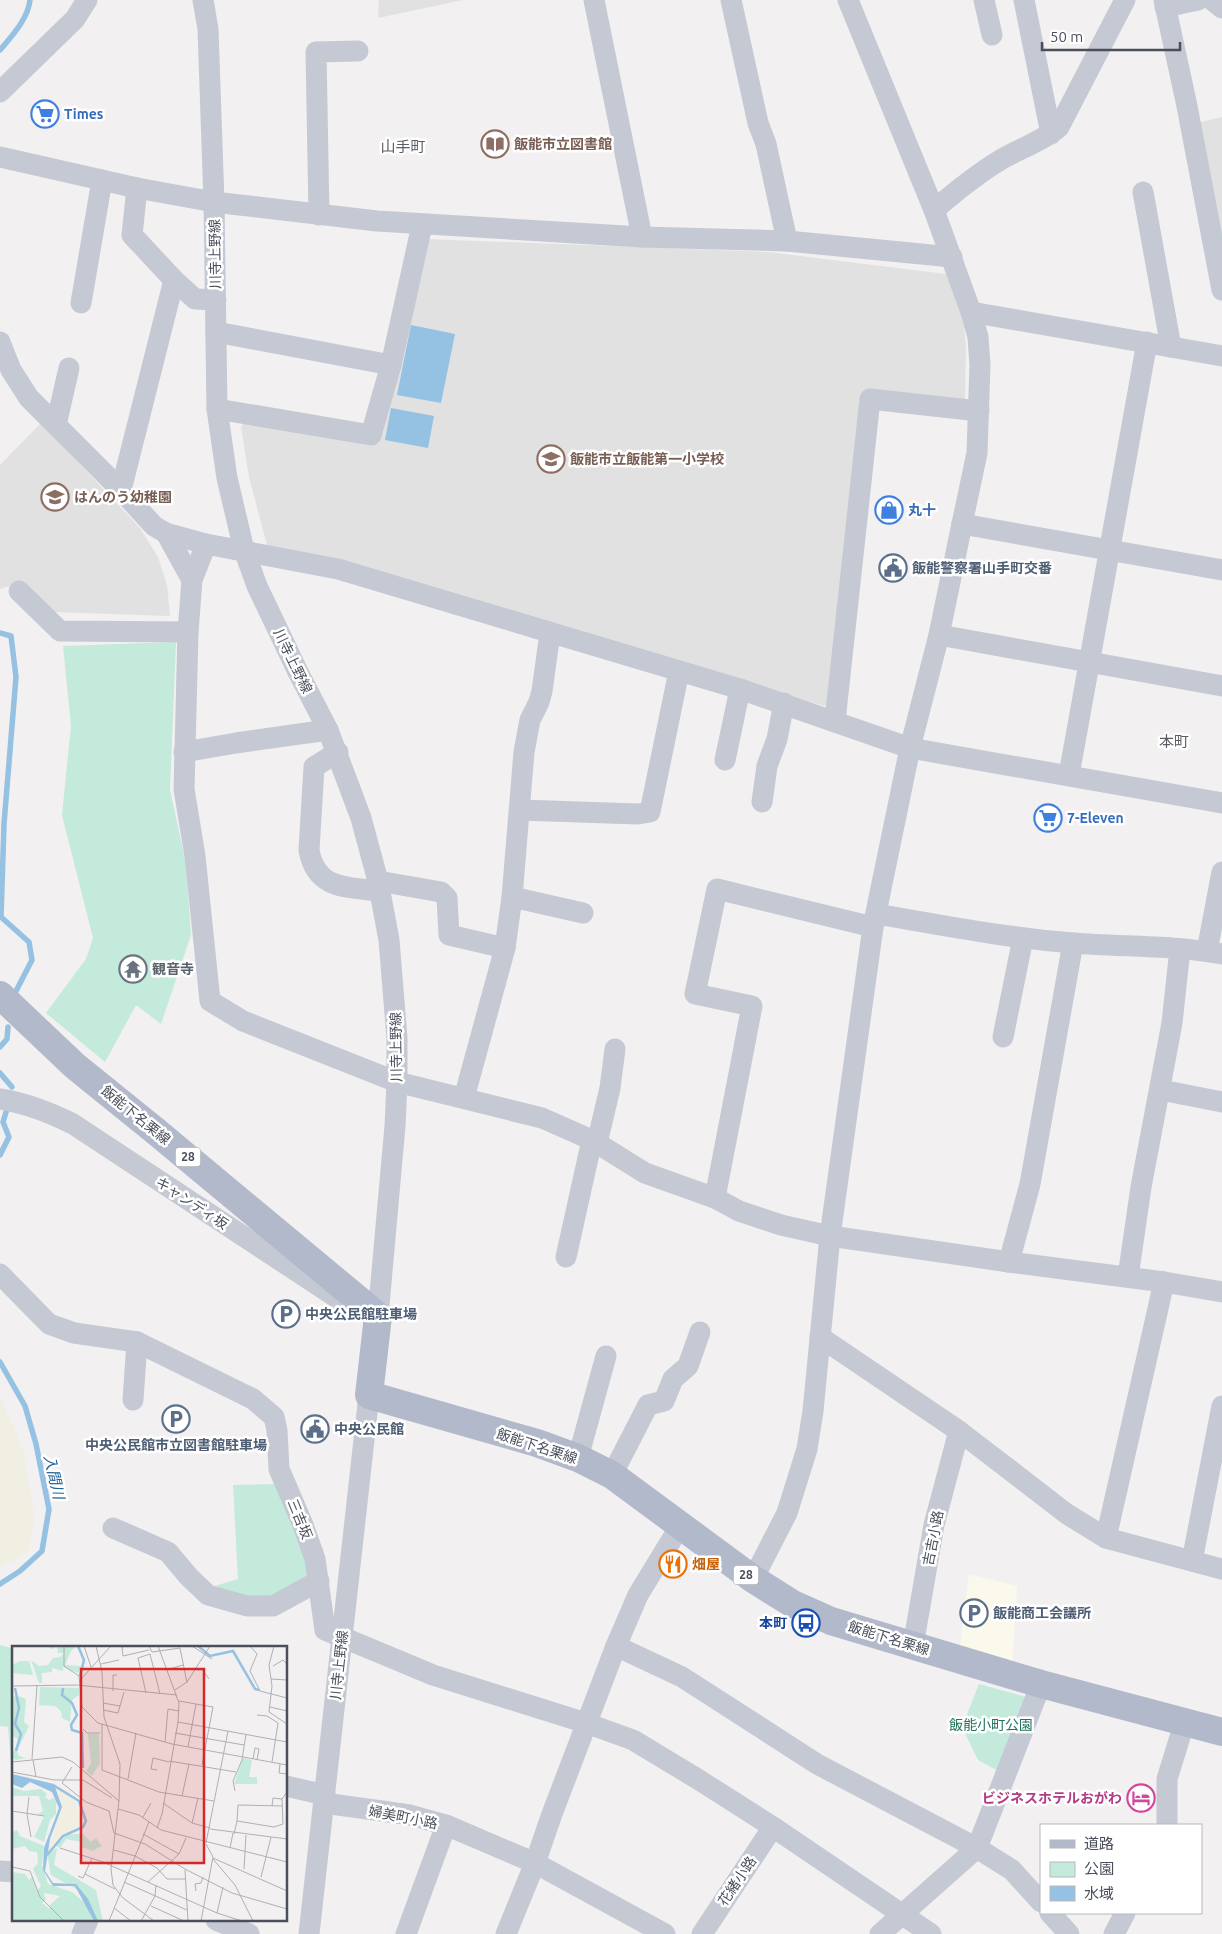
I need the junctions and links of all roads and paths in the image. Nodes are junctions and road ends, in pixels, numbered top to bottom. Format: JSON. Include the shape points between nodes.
{"nodes":[{"id":1,"x":86,"y":0,"type":"edge"},
{"id":2,"x":203,"y":0,"type":"edge"},
{"id":3,"x":594,"y":0,"type":"edge"},
{"id":4,"x":731,"y":0,"type":"edge"},
{"id":5,"x":984,"y":0,"type":"edge"},
{"id":6,"x":1024,"y":0,"type":"edge"},
{"id":7,"x":1125,"y":0,"type":"edge"},
{"id":8,"x":1198,"y":0,"type":"edge"},
{"id":9,"x":1212,"y":0,"type":"edge"},
{"id":10,"x":854,"y":1,"type":"edge"},
{"id":11,"x":1165,"y":3,"type":"edge"},
{"id":12,"x":1222,"y":8,"type":"edge"},
{"id":13,"x":992,"y":35,"type":"dead end"},
{"id":14,"x":358,"y":51,"type":"dead end"},
{"id":15,"x":0,"y":92,"type":"edge"},
{"id":16,"x":1051,"y":134,"type":"junction"},
{"id":17,"x":0,"y":156,"type":"edge"},
{"id":18,"x":102,"y":180,"type":"junction"},
{"id":19,"x":137,"y":188,"type":"junction"},
{"id":20,"x":1143,"y":192,"type":"dead end"},
{"id":21,"x":214,"y":202,"type":"junction"},
{"id":22,"x":934,"y":210,"type":"junction"},
{"id":23,"x":319,"y":215,"type":"junction"},
{"id":24,"x":422,"y":225,"type":"junction"},
{"id":25,"x":642,"y":237,"type":"junction"},
{"id":26,"x":787,"y":241,"type":"junction"},
{"id":27,"x":952,"y":257,"type":"junction"},
{"id":28,"x":174,"y":280,"type":"junction"},
{"id":29,"x":1222,"y":290,"type":"edge"},
{"id":30,"x":216,"y":300,"type":"junction"},
{"id":31,"x":81,"y":303,"type":"dead end"},
{"id":32,"x":971,"y":312,"type":"junction"},
{"id":33,"x":216,"y":332,"type":"junction"},
{"id":34,"x":0,"y":342,"type":"edge"},
{"id":35,"x":1147,"y":342,"type":"junction"},
{"id":36,"x":1171,"y":347,"type":"junction"},
{"id":37,"x":1222,"y":356,"type":"edge"},
{"id":38,"x":391,"y":365,"type":"junction"},
{"id":39,"x":69,"y":368,"type":"dead end"},
{"id":40,"x":217,"y":409,"type":"junction"},
{"id":41,"x":979,"y":411,"type":"junction"},
{"id":42,"x":56,"y":425,"type":"junction"},
{"id":43,"x":121,"y":490,"type":"junction"},
{"id":44,"x":962,"y":524,"type":"junction"},
{"id":45,"x":166,"y":534,"type":"junction"},
{"id":46,"x":206,"y":544,"type":"junction"},
{"id":47,"x":1111,"y":549,"type":"junction"},
{"id":48,"x":244,"y":550,"type":"junction"},
{"id":49,"x":1222,"y":570,"type":"edge"},
{"id":50,"x":192,"y":580,"type":"junction"},
{"id":51,"x":19,"y":591,"type":"dead end"},
{"id":52,"x":188,"y":632,"type":"junction"},
{"id":53,"x":550,"y":633,"type":"junction"},
{"id":54,"x":939,"y":635,"type":"junction"},
{"id":55,"x":1089,"y":662,"type":"junction"},
{"id":56,"x":679,"y":671,"type":"junction"},
{"id":57,"x":1222,"y":686,"type":"edge"},
{"id":58,"x":740,"y":689,"type":"junction"},
{"id":59,"x":784,"y":703,"type":"junction"},
{"id":60,"x":835,"y":721,"type":"junction"},
{"id":61,"x":328,"y":730,"type":"junction"},
{"id":62,"x":910,"y":748,"type":"junction"},
{"id":63,"x":184,"y":752,"type":"junction"},
{"id":64,"x":338,"y":752,"type":"junction"},
{"id":65,"x":725,"y":760,"type":"dead end"},
{"id":66,"x":1069,"y":775,"type":"junction"},
{"id":67,"x":762,"y":802,"type":"dead end"},
{"id":68,"x":1222,"y":803,"type":"edge"},
{"id":69,"x":520,"y":810,"type":"junction"},
{"id":70,"x":1222,"y":872,"type":"edge"},
{"id":71,"x":380,"y":886,"type":"junction"},
{"id":72,"x":512,"y":897,"type":"junction"},
{"id":73,"x":583,"y":913,"type":"dead end"},
{"id":74,"x":875,"y":921,"type":"junction"},
{"id":75,"x":1023,"y":938,"type":"junction"},
{"id":76,"x":1073,"y":943,"type":"junction"},
{"id":77,"x":505,"y":948,"type":"junction"},
{"id":78,"x":1180,"y":948,"type":"junction"},
{"id":79,"x":1215,"y":952,"type":"edge"},
{"id":80,"x":0,"y":995,"type":"edge"},
{"id":81,"x":1003,"y":1037,"type":"dead end"},
{"id":82,"x":615,"y":1049,"type":"dead end"},
{"id":83,"x":397,"y":1082,"type":"junction"},
{"id":84,"x":1161,"y":1090,"type":"junction"},
{"id":85,"x":464,"y":1098,"type":"junction"},
{"id":86,"x":0,"y":1099,"type":"edge"},
{"id":87,"x":1222,"y":1102,"type":"edge"},
{"id":88,"x":594,"y":1142,"type":"junction"},
{"id":89,"x":715,"y":1198,"type":"junction"},
{"id":90,"x":830,"y":1236,"type":"junction"},
{"id":91,"x":566,"y":1257,"type":"dead end"},
{"id":92,"x":1009,"y":1262,"type":"junction"},
{"id":93,"x":0,"y":1274,"type":"edge"},
{"id":94,"x":1128,"y":1277,"type":"junction"},
{"id":95,"x":1164,"y":1282,"type":"junction"},
{"id":96,"x":1222,"y":1292,"type":"edge"},
{"id":97,"x":378,"y":1320,"type":"junction"},
{"id":98,"x":700,"y":1332,"type":"dead end"},
{"id":99,"x":820,"y":1336,"type":"junction"},
{"id":100,"x":137,"y":1342,"type":"junction"},
{"id":101,"x":606,"y":1356,"type":"dead end"},
{"id":102,"x":369,"y":1395,"type":"junction"},
{"id":103,"x":133,"y":1400,"type":"dead end"},
{"id":104,"x":1222,"y":1406,"type":"edge"},
{"id":105,"x":959,"y":1431,"type":"junction"},
{"id":106,"x":578,"y":1458,"type":"junction"},
{"id":107,"x":612,"y":1475,"type":"junction"},
{"id":108,"x":680,"y":1526,"type":"junction"},
{"id":109,"x":113,"y":1528,"type":"dead end"},
{"id":110,"x":1106,"y":1538,"type":"junction"},
{"id":111,"x":1192,"y":1561,"type":"junction"},
{"id":112,"x":1222,"y":1569,"type":"edge"},
{"id":113,"x":753,"y":1579,"type":"junction"},
{"id":114,"x":319,"y":1581,"type":"junction"},
{"id":115,"x":342,"y":1636,"type":"junction"},
{"id":116,"x":616,"y":1646,"type":"junction"},
{"id":117,"x":913,"y":1646,"type":"junction"},
{"id":118,"x":1041,"y":1684,"type":"junction"},
{"id":119,"x":586,"y":1723,"type":"junction"},
{"id":120,"x":1184,"y":1724,"type":"junction"},
{"id":121,"x":1222,"y":1732,"type":"edge"},
{"id":122,"x":288,"y":1787,"type":"edge"},
{"id":123,"x":325,"y":1799,"type":"junction"},
{"id":124,"x":1167,"y":1824,"type":"edge"},
{"id":125,"x":446,"y":1825,"type":"junction"},
{"id":126,"x":773,"y":1828,"type":"junction"},
{"id":127,"x":977,"y":1848,"type":"junction"},
{"id":128,"x":535,"y":1864,"type":"junction"},
{"id":129,"x":1040,"y":1901,"type":"edge"},
{"id":130,"x":903,"y":1914,"type":"junction"},
{"id":131,"x":1051,"y":1914,"type":"edge"},
{"id":132,"x":1124,"y":1914,"type":"edge"},
{"id":133,"x":87,"y":1922,"type":"edge"},
{"id":134,"x":221,"y":1922,"type":"edge"},
{"id":135,"x":82,"y":1934,"type":"edge"},
{"id":136,"x":249,"y":1934,"type":"edge"},
{"id":137,"x":309,"y":1934,"type":"edge"},
{"id":138,"x":406,"y":1934,"type":"edge"},
{"id":139,"x":506,"y":1934,"type":"edge"},
{"id":140,"x":665,"y":1934,"type":"edge"},
{"id":141,"x":702,"y":1934,"type":"edge"},
{"id":142,"x":880,"y":1934,"type":"edge"},
{"id":143,"x":931,"y":1934,"type":"edge"},
{"id":144,"x":1069,"y":1934,"type":"edge"},
{"id":145,"x":1114,"y":1934,"type":"edge"}],
"edges":[{"from":1,"to":15,"type":"street","via":[[75,19]]},
{"from":2,"to":21,"type":"street","name":"川寺上野線","via":[[208,29]]},
{"from":3,"to":25,"type":"street"},
{"from":4,"to":26,"type":"street"},
{"from":5,"to":13,"type":"street"},
{"from":6,"to":16,"type":"street"},
{"from":7,"to":16,"type":"street","via":[[1059,127]]},
{"from":8,"to":11,"type":"street"},
{"from":9,"to":12,"type":"street"},
{"from":10,"to":22,"type":"street"},
{"from":11,"to":29,"type":"street"},
{"from":14,"to":23,"type":"street","via":[[316,52]]},
{"from":16,"to":22,"type":"street","via":[[968,180]]},
{"from":17,"to":18,"type":"street"},
{"from":18,"to":19,"type":"street"},
{"from":18,"to":31,"type":"street"},
{"from":19,"to":21,"type":"street"},
{"from":19,"to":28,"type":"street","via":[[132,235]]},
{"from":20,"to":36,"type":"street"},
{"from":21,"to":23,"type":"street"},
{"from":21,"to":30,"type":"street","name":"川寺上野線"},
{"from":22,"to":27,"type":"street"},
{"from":23,"to":24,"type":"street"},
{"from":24,"to":25,"type":"street"},
{"from":24,"to":38,"type":"street"},
{"from":25,"to":26,"type":"street"},
{"from":26,"to":27,"type":"street"},
{"from":27,"to":32,"type":"street"},
{"from":28,"to":30,"type":"street","via":[[195,299]]},
{"from":28,"to":43,"type":"street"},
{"from":30,"to":33,"type":"street","name":"川寺上野線"},
{"from":32,"to":35,"type":"street"},
{"from":32,"to":41,"type":"street","via":[[978,337]]},
{"from":33,"to":38,"type":"street"},
{"from":33,"to":40,"type":"street","name":"川寺上野線"},
{"from":34,"to":42,"type":"street","via":[[11,370],[29,398]]},
{"from":35,"to":36,"type":"street"},
{"from":35,"to":47,"type":"street"},
{"from":36,"to":37,"type":"street"},
{"from":38,"to":40,"type":"street","via":[[370,435]]},
{"from":39,"to":42,"type":"street"},
{"from":40,"to":48,"type":"street","name":"川寺上野線","via":[[227,478]]},
{"from":41,"to":44,"type":"street","via":[[977,453]]},
{"from":41,"to":60,"type":"street","via":[[870,399]]},
{"from":42,"to":43,"type":"street"},
{"from":43,"to":45,"type":"street","via":[[154,526]]},
{"from":44,"to":47,"type":"street"},
{"from":44,"to":54,"type":"street"},
{"from":45,"to":46,"type":"street"},
{"from":45,"to":50,"type":"street"},
{"from":46,"to":48,"type":"street"},
{"from":46,"to":50,"type":"street"},
{"from":47,"to":49,"type":"street"},
{"from":47,"to":55,"type":"street"},
{"from":48,"to":53,"type":"street","via":[[338,569]]},
{"from":48,"to":61,"type":"street","name":"川寺上野線","via":[[277,629]]},
{"from":50,"to":52,"type":"street"},
{"from":51,"to":52,"type":"street","via":[[60,631]]},
{"from":52,"to":63,"type":"street"},
{"from":53,"to":56,"type":"street"},
{"from":53,"to":69,"type":"street","via":[[542,691],[530,720],[524,752]]},
{"from":54,"to":55,"type":"street"},
{"from":54,"to":62,"type":"street"},
{"from":55,"to":57,"type":"street"},
{"from":55,"to":66,"type":"street"},
{"from":56,"to":58,"type":"street"},
{"from":56,"to":69,"type":"street","via":[[650,812]]},
{"from":58,"to":59,"type":"street"},
{"from":58,"to":65,"type":"street"},
{"from":59,"to":60,"type":"street"},
{"from":59,"to":67,"type":"street"},
{"from":60,"to":62,"type":"street"},
{"from":61,"to":63,"type":"street"},
{"from":61,"to":64,"type":"street","name":"川寺上野線"},
{"from":62,"to":66,"type":"street"},
{"from":62,"to":74,"type":"street"},
{"from":63,"to":83,"type":"street","via":[[184,790],[195,856],[210,1001],[243,1021]]},
{"from":64,"to":71,"type":"street","name":"川寺上野線"},
{"from":64,"to":71,"type":"street","via":[[314,767],[308,850],[311,862],[318,874],[335,885]]},
{"from":66,"to":68,"type":"street"},
{"from":69,"to":72,"type":"street"},
{"from":70,"to":79,"type":"street"},
{"from":71,"to":77,"type":"street","via":[[440,892],[447,898],[449,934]]},
{"from":71,"to":83,"type":"street","name":"川寺上野線","via":[[394,991]]},
{"from":72,"to":73,"type":"street"},
{"from":72,"to":77,"type":"street"},
{"from":74,"to":75,"type":"street"},
{"from":74,"to":89,"type":"street","via":[[717,889],[695,994],[752,1006]]},
{"from":74,"to":90,"type":"street"},
{"from":75,"to":76,"type":"street"},
{"from":75,"to":81,"type":"street"},
{"from":76,"to":78,"type":"street"},
{"from":76,"to":92,"type":"street","via":[[1030,1184]]},
{"from":77,"to":85,"type":"street"},
{"from":78,"to":79,"type":"street"},
{"from":78,"to":84,"type":"street"},
{"from":80,"to":97,"type":"main road","name":"飯能下名栗線","number":"28","via":[[75,1066]]},
{"from":82,"to":88,"type":"street","via":[[610,1088]]},
{"from":83,"to":85,"type":"street"},
{"from":83,"to":97,"type":"street","name":"川寺上野線"},
{"from":84,"to":87,"type":"street"},
{"from":84,"to":94,"type":"street","via":[[1141,1188]]},
{"from":85,"to":88,"type":"street","via":[[542,1118]]},
{"from":86,"to":97,"type":"street","name":"キャンディ坂","via":[[50,1112],[73,1124]]},
{"from":88,"to":89,"type":"street","via":[[645,1174]]},
{"from":88,"to":91,"type":"street"},
{"from":89,"to":90,"type":"street","via":[[739,1211],[781,1225]]},
{"from":90,"to":92,"type":"street"},
{"from":90,"to":99,"type":"street"},
{"from":92,"to":94,"type":"street"},
{"from":93,"to":100,"type":"street","name":"三吉坂","via":[[49,1324],[74,1333]]},
{"from":94,"to":95,"type":"street"},
{"from":95,"to":96,"type":"street"},
{"from":95,"to":110,"type":"street"},
{"from":97,"to":102,"type":"main road"},
{"from":98,"to":107,"type":"street","via":[[688,1366],[673,1379],[664,1400],[648,1405]]},
{"from":99,"to":105,"type":"street"},
{"from":99,"to":113,"type":"street","via":[[807,1449],[787,1513]]},
{"from":100,"to":103,"type":"street"},
{"from":100,"to":114,"type":"street","name":"三吉坂","via":[[253,1399],[274,1417],[279,1469],[316,1559]]},
{"from":101,"to":106,"type":"street"},
{"from":102,"to":106,"type":"main road","name":"飯能下名栗線","number":"28","via":[[537,1443]]},
{"from":102,"to":115,"type":"street","name":"川寺上野線"},
{"from":104,"to":111,"type":"street"},
{"from":105,"to":110,"type":"street","via":[[1068,1514]]},
{"from":105,"to":117,"type":"street","name":"吉吉小路","via":[[934,1525]]},
{"from":106,"to":107,"type":"main road","name":"飯能下名栗線","number":"28"},
{"from":107,"to":108,"type":"main road","name":"飯能下名栗線","number":"28"},
{"from":108,"to":113,"type":"main road","name":"飯能下名栗線","number":"28"},
{"from":108,"to":116,"type":"street","via":[[638,1595]]},
{"from":109,"to":114,"type":"street","via":[[168,1552],[208,1595],[248,1606],[273,1606]]},
{"from":110,"to":111,"type":"street"},
{"from":111,"to":112,"type":"street"},
{"from":113,"to":117,"type":"main road","name":"飯能下名栗線","number":"28","via":[[792,1604],[831,1621]]},
{"from":114,"to":115,"type":"street","name":"三吉坂","via":[[325,1630]]},
{"from":115,"to":119,"type":"street","via":[[433,1675]]},
{"from":115,"to":123,"type":"street","name":"川寺上野線"},
{"from":116,"to":119,"type":"street"},
{"from":116,"to":127,"type":"street","via":[[682,1677],[817,1764]]},
{"from":117,"to":118,"type":"main road","name":"飯能下名栗線","number":"28"},
{"from":118,"to":120,"type":"main road","name":"飯能下名栗線","number":"28"},
{"from":118,"to":127,"type":"street"},
{"from":119,"to":126,"type":"street","via":[[633,1740]]},
{"from":119,"to":128,"type":"street"},
{"from":120,"to":121,"type":"main road","name":"飯能下名栗線","number":"28"},
{"from":120,"to":124,"type":"street","via":[[1167,1779]]},
{"from":122,"to":123,"type":"street","name":"婦美町小路"},
{"from":123,"to":125,"type":"street","name":"婦美町小路"},
{"from":123,"to":137,"type":"street","name":"川寺上野線"},
{"from":125,"to":128,"type":"street","name":"婦美町小路"},
{"from":125,"to":138,"type":"street"},
{"from":126,"to":130,"type":"street"},
{"from":126,"to":141,"type":"street","name":"花緒小路"},
{"from":127,"to":129,"type":"street","via":[[1012,1870]]},
{"from":127,"to":130,"type":"street"},
{"from":128,"to":139,"type":"street"},
{"from":128,"to":140,"type":"street","name":"婦美町小路"},
{"from":130,"to":142,"type":"street"},
{"from":130,"to":143,"type":"street"},
{"from":131,"to":144,"type":"street"},
{"from":132,"to":145,"type":"street"},
{"from":133,"to":135,"type":"street"},
{"from":134,"to":136,"type":"street"}]}
